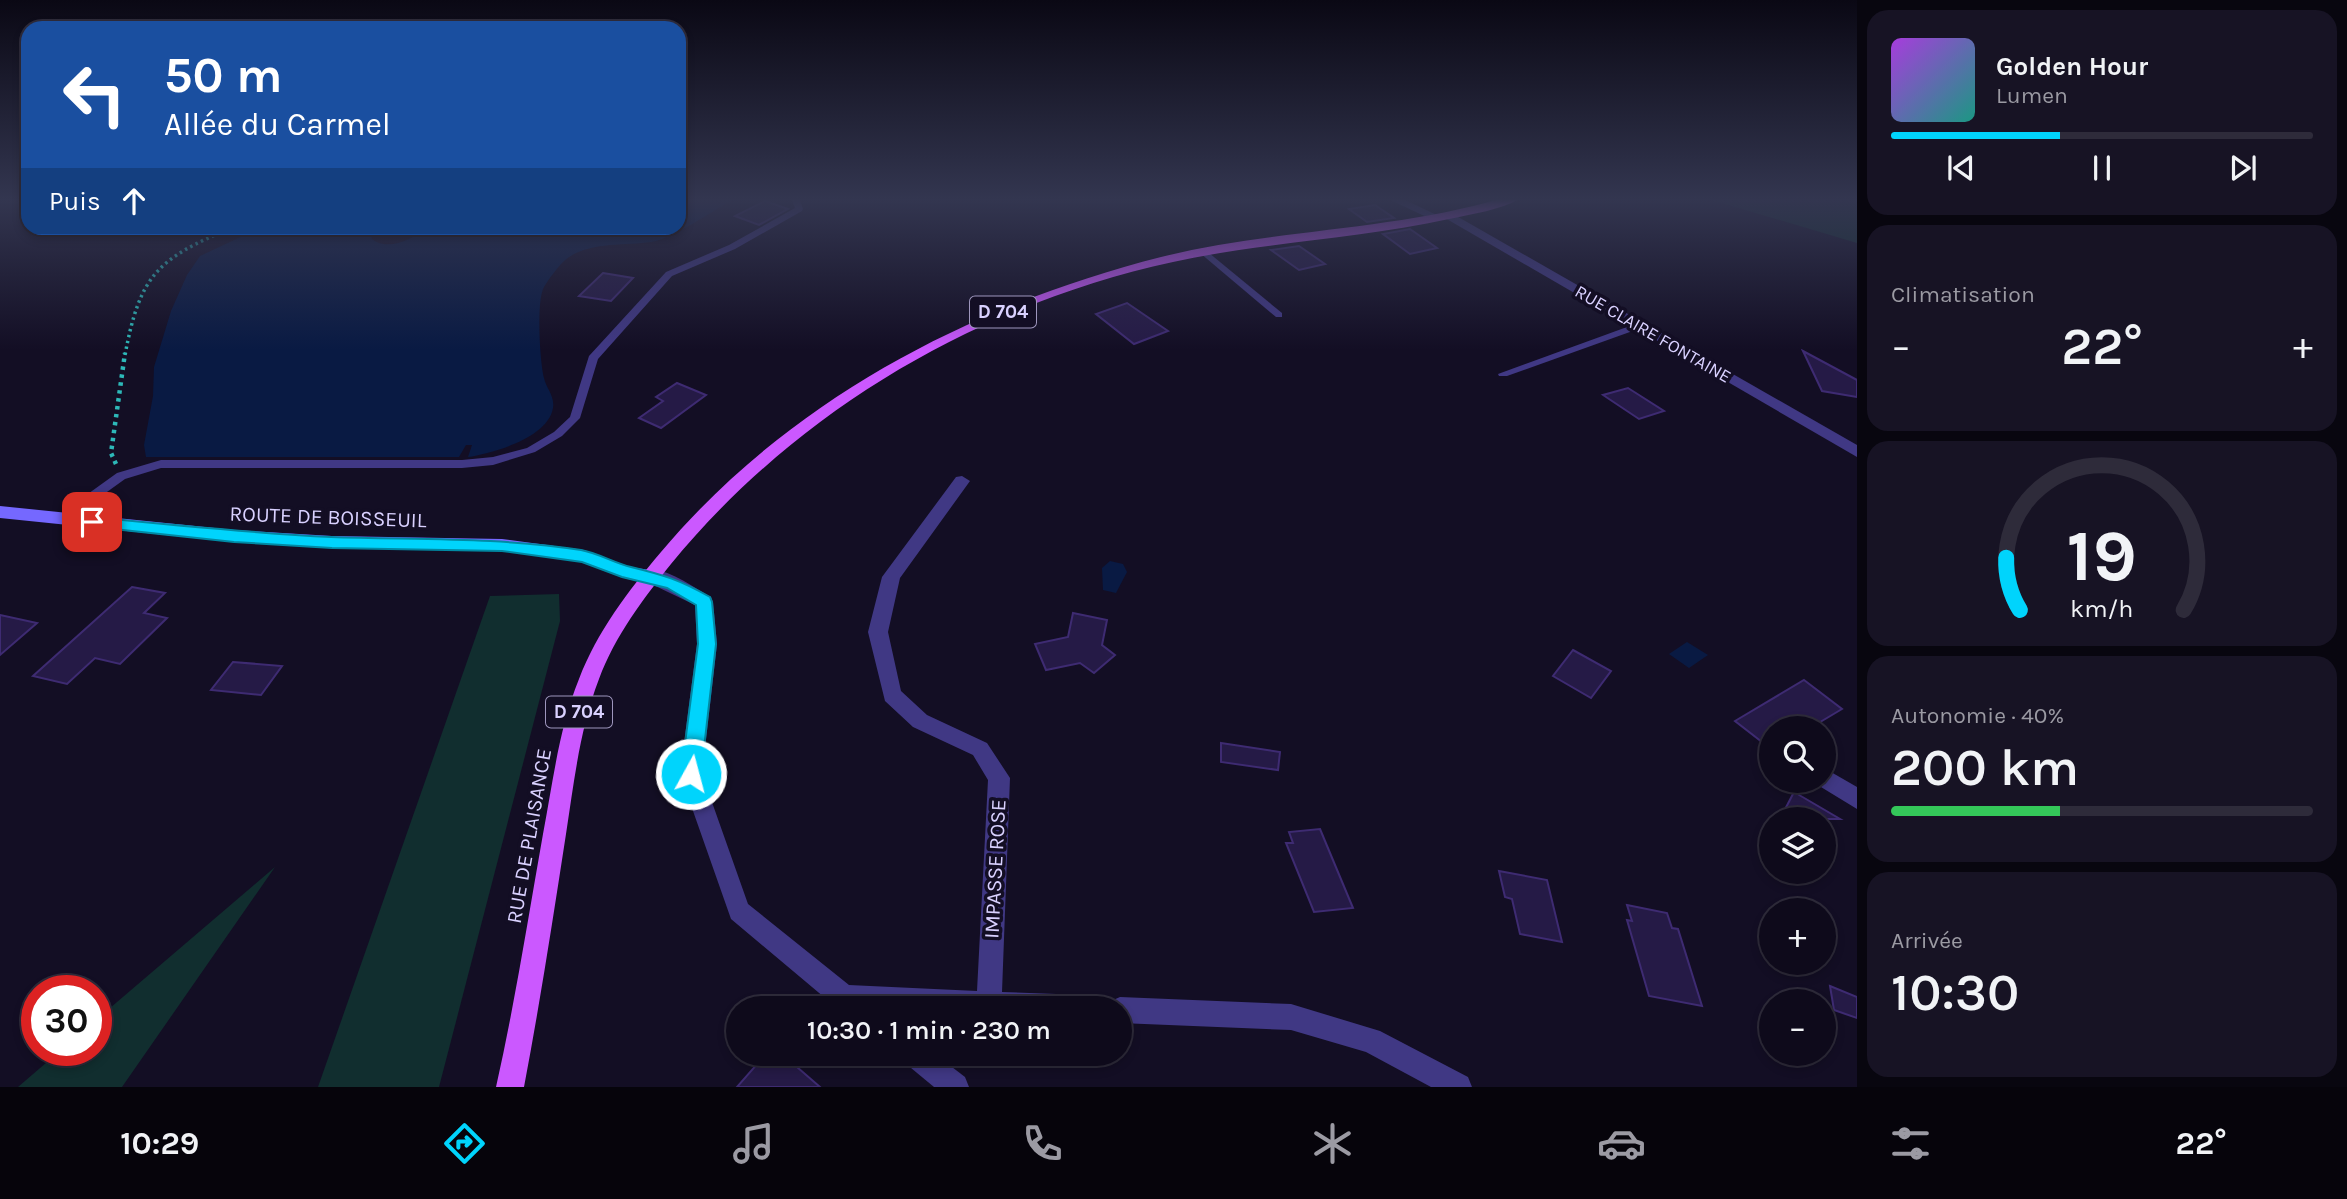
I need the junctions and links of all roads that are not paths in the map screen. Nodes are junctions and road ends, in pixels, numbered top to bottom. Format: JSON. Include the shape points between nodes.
{"nodes":[{"id":1,"x":728,"y":249,"type":"edge"},
{"id":2,"x":1217,"y":249,"type":"edge"},
{"id":3,"x":1500,"y":249,"type":"edge"},
{"id":4,"x":1203,"y":251,"type":"junction"},
{"id":5,"x":1279,"y":315,"type":"dead end"},
{"id":6,"x":1638,"y":326,"type":"junction"},
{"id":7,"x":1503,"y":374,"type":"dead end"},
{"id":8,"x":1857,"y":452,"type":"edge"},
{"id":9,"x":962,"y":481,"type":"dead end"},
{"id":10,"x":0,"y":512,"type":"edge"},
{"id":11,"x":68,"y":519,"type":"junction"},
{"id":12,"x":651,"y":576,"type":"junction"},
{"id":13,"x":1836,"y":785,"type":"edge"},
{"id":14,"x":1857,"y":799,"type":"edge"},
{"id":15,"x":842,"y":996,"type":"edge"},
{"id":16,"x":989,"y":996,"type":"edge"},
{"id":17,"x":1132,"y":1010,"type":"edge"},
{"id":18,"x":929,"y":1066,"type":"edge"},
{"id":19,"x":510,"y":1087,"type":"edge"},
{"id":20,"x":955,"y":1087,"type":"edge"},
{"id":21,"x":1458,"y":1087,"type":"edge"}],
"edges":[{"from":1,"to":11,"type":"lane","via":[[669,274],[593,358],[575,418],[531,450],[462,464],[161,464],[121,476]]},
{"from":2,"to":4,"type":"main road","name":"RUE DE PLAISANCE","number":"D 704"},
{"from":3,"to":6,"type":"street","name":"RUE CLAIRE FONTAINE"},
{"from":4,"to":5,"type":"lane"},
{"from":4,"to":12,"type":"main road","name":"RUE DE PLAISANCE","number":"D 704","via":[[1042,297],[967,328],[891,368],[826,410],[737,481],[684,533]]},
{"from":6,"to":7,"type":"lane"},
{"from":6,"to":8,"type":"street","name":"RUE CLAIRE FONTAINE"},
{"from":9,"to":16,"type":"street","name":"IMPASSE ROSE","via":[[891,578],[878,632],[892,695],[920,721],[980,749],[999,778]]},
{"from":10,"to":11,"type":"main road","name":"ROUTE DE BOISSEUIL"},
{"from":11,"to":12,"type":"main road","name":"ROUTE DE BOISSEUIL","via":[[270,538],[502,545],[584,556],[628,573]]},
{"from":12,"to":15,"type":"street","via":[[704,602],[707,644],[691,774],[739,911]]},
{"from":12,"to":19,"type":"main road","name":"RUE DE PLAISANCE","number":"D 704","via":[[599,654],[584,692],[566,767],[526,1017]]},
{"from":13,"to":14,"type":"street"},
{"from":17,"to":21,"type":"street","via":[[1291,1017],[1371,1040]]},
{"from":18,"to":20,"type":"street"}]}
